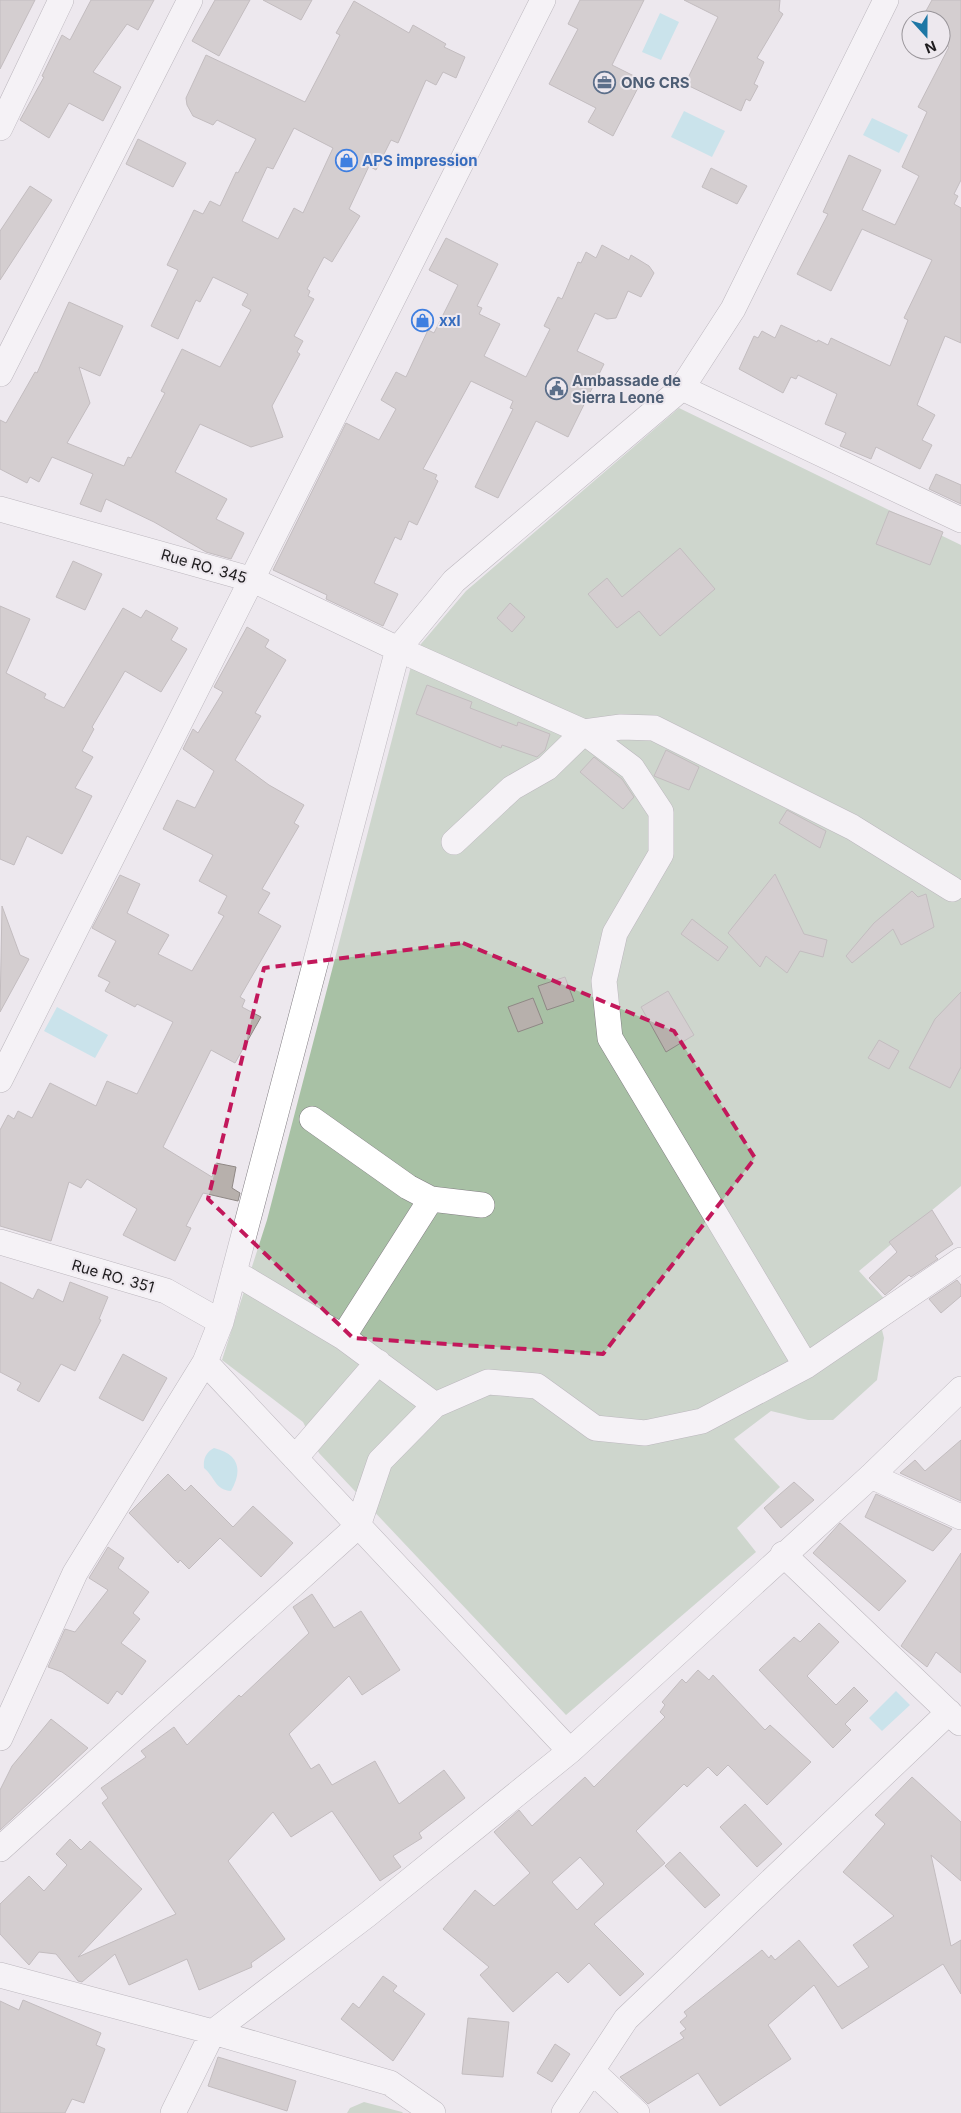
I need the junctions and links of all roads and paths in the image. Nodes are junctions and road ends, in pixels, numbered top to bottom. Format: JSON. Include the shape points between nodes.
{"nodes":[{"id":1,"x":61,"y":0,"type":"edge"},
{"id":2,"x":190,"y":0,"type":"edge"},
{"id":3,"x":543,"y":0,"type":"edge"},
{"id":4,"x":886,"y":0,"type":"edge"},
{"id":5,"x":0,"y":128,"type":"edge"},
{"id":6,"x":0,"y":374,"type":"edge"},
{"id":7,"x":682,"y":388,"type":"junction"},
{"id":8,"x":0,"y":509,"type":"edge"},
{"id":9,"x":961,"y":520,"type":"edge"},
{"id":10,"x":253,"y":580,"type":"junction"},
{"id":11,"x":398,"y":649,"type":"junction"},
{"id":12,"x":584,"y":732,"type":"junction"},
{"id":13,"x":454,"y":842,"type":"dead end"},
{"id":14,"x":952,"y":889,"type":"dead end"},
{"id":15,"x":0,"y":1080,"type":"edge"},
{"id":16,"x":312,"y":1119,"type":"dead end"},
{"id":17,"x":431,"y":1199,"type":"junction"},
{"id":18,"x":482,"y":1205,"type":"dead end"},
{"id":19,"x":0,"y":1242,"type":"edge"},
{"id":20,"x":961,"y":1260,"type":"edge"},
{"id":21,"x":234,"y":1272,"type":"junction"},
{"id":22,"x":221,"y":1322,"type":"junction"},
{"id":23,"x":343,"y":1337,"type":"junction"},
{"id":24,"x":205,"y":1362,"type":"junction"},
{"id":25,"x":378,"y":1362,"type":"junction"},
{"id":26,"x":806,"y":1366,"type":"junction"},
{"id":27,"x":961,"y":1388,"type":"edge"},
{"id":28,"x":435,"y":1404,"type":"junction"},
{"id":29,"x":295,"y":1458,"type":"junction"},
{"id":30,"x":871,"y":1476,"type":"junction"},
{"id":31,"x":961,"y":1517,"type":"edge"},
{"id":32,"x":358,"y":1526,"type":"junction"},
{"id":33,"x":783,"y":1554,"type":"junction"},
{"id":34,"x":955,"y":1718,"type":"edge"},
{"id":35,"x":0,"y":1738,"type":"edge"},
{"id":36,"x":570,"y":1751,"type":"junction"},
{"id":37,"x":0,"y":1849,"type":"edge"},
{"id":38,"x":0,"y":1975,"type":"edge"},
{"id":39,"x":213,"y":2032,"type":"junction"},
{"id":40,"x":592,"y":2072,"type":"junction"},
{"id":41,"x":172,"y":2113,"type":"edge"},
{"id":42,"x":433,"y":2113,"type":"edge"},
{"id":43,"x":564,"y":2113,"type":"edge"},
{"id":44,"x":637,"y":2113,"type":"edge"}],
"edges":[{"from":1,"to":5,"type":"street"},
{"from":2,"to":6,"type":"street"},
{"from":3,"to":10,"type":"street"},
{"from":4,"to":7,"type":"street","via":[[733,309]]},
{"from":7,"to":9,"type":"street"},
{"from":7,"to":11,"type":"street","via":[[454,581]]},
{"from":8,"to":10,"type":"street","name":"Rue RO. 345"},
{"from":10,"to":11,"type":"street","name":"Rue RO. 345"},
{"from":10,"to":15,"type":"street"},
{"from":11,"to":12,"type":"street","name":"Rue RO. 345"},
{"from":11,"to":21,"type":"street"},
{"from":12,"to":13,"type":"street","via":[[547,768],[512,788]]},
{"from":12,"to":14,"type":"street","via":[[621,727],[654,728],[852,827]]},
{"from":12,"to":26,"type":"street","name":"Rue RO. 345","via":[[632,768],[662,812],[661,854],[615,933],[604,981],[610,1038]]},
{"from":16,"to":17,"type":"street","via":[[408,1187]]},
{"from":17,"to":18,"type":"street"},
{"from":17,"to":23,"type":"street"},
{"from":19,"to":22,"type":"street","name":"Rue RO. 351","via":[[166,1291]]},
{"from":20,"to":26,"type":"street"},
{"from":21,"to":22,"type":"street"},
{"from":21,"to":23,"type":"street"},
{"from":22,"to":24,"type":"street"},
{"from":23,"to":25,"type":"street"},
{"from":24,"to":29,"type":"street"},
{"from":24,"to":35,"type":"street","via":[[75,1573]]},
{"from":25,"to":28,"type":"street"},
{"from":25,"to":29,"type":"street"},
{"from":26,"to":28,"type":"street","via":[[702,1421],[644,1434],[595,1428],[537,1386],[488,1382]]},
{"from":27,"to":30,"type":"street"},
{"from":28,"to":32,"type":"street","via":[[380,1461]]},
{"from":29,"to":32,"type":"street"},
{"from":30,"to":31,"type":"street"},
{"from":30,"to":33,"type":"street"},
{"from":32,"to":36,"type":"street"},
{"from":32,"to":37,"type":"street"},
{"from":33,"to":34,"type":"street"},
{"from":33,"to":36,"type":"street"},
{"from":34,"to":40,"type":"street","via":[[626,2019]]},
{"from":36,"to":39,"type":"street","via":[[367,1915]]},
{"from":38,"to":39,"type":"street"},
{"from":39,"to":41,"type":"street"},
{"from":39,"to":42,"type":"street","via":[[390,2083]]},
{"from":40,"to":43,"type":"street"},
{"from":40,"to":44,"type":"street"}]}
